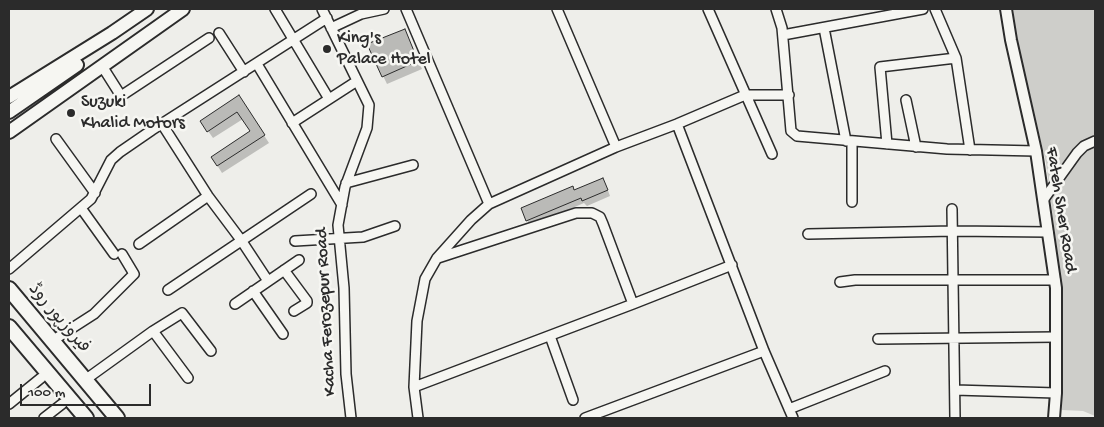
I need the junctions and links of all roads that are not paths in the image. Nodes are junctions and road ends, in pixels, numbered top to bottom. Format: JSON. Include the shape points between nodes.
{"nodes":[{"id":1,"x":147,"y":9,"type":"edge"},
{"id":2,"x":183,"y":9,"type":"edge"},
{"id":3,"x":275,"y":9,"type":"edge"},
{"id":4,"x":322,"y":9,"type":"edge"},
{"id":5,"x":384,"y":9,"type":"edge"},
{"id":6,"x":406,"y":9,"type":"edge"},
{"id":7,"x":557,"y":9,"type":"edge"},
{"id":8,"x":708,"y":9,"type":"edge"},
{"id":9,"x":776,"y":9,"type":"edge"},
{"id":10,"x":923,"y":9,"type":"edge"},
{"id":11,"x":935,"y":9,"type":"edge"},
{"id":12,"x":1006,"y":9,"type":"edge"},
{"id":13,"x":327,"y":18,"type":"junction"},
{"id":14,"x":331,"y":28,"type":"junction"},
{"id":15,"x":824,"y":28,"type":"junction"},
{"id":16,"x":112,"y":33,"type":"junction"},
{"id":17,"x":219,"y":33,"type":"dead end"},
{"id":18,"x":783,"y":35,"type":"junction"},
{"id":19,"x":209,"y":38,"type":"dead end"},
{"id":20,"x":294,"y":40,"type":"junction"},
{"id":21,"x":956,"y":58,"type":"junction"},
{"id":22,"x":256,"y":64,"type":"junction"},
{"id":23,"x":102,"y":66,"type":"junction"},
{"id":24,"x":244,"y":72,"type":"junction"},
{"id":25,"x":357,"y":81,"type":"junction"},
{"id":26,"x":745,"y":95,"type":"junction"},
{"id":27,"x":789,"y":95,"type":"junction"},
{"id":28,"x":9,"y":97,"type":"edge"},
{"id":29,"x":329,"y":99,"type":"junction"},
{"id":30,"x":906,"y":100,"type":"dead end"},
{"id":31,"x":9,"y":112,"type":"edge"},
{"id":32,"x":22,"y":122,"type":"junction"},
{"id":33,"x":292,"y":123,"type":"junction"},
{"id":34,"x":162,"y":124,"type":"junction"},
{"id":35,"x":677,"y":124,"type":"junction"},
{"id":36,"x":9,"y":128,"type":"edge"},
{"id":37,"x":9,"y":132,"type":"edge"},
{"id":38,"x":56,"y":139,"type":"dead end"},
{"id":39,"x":849,"y":141,"type":"junction"},
{"id":40,"x":1095,"y":141,"type":"edge"},
{"id":41,"x":888,"y":144,"type":"junction"},
{"id":42,"x":616,"y":147,"type":"junction"},
{"id":43,"x":916,"y":147,"type":"junction"},
{"id":44,"x":970,"y":150,"type":"junction"},
{"id":45,"x":1036,"y":152,"type":"junction"},
{"id":46,"x":772,"y":154,"type":"dead end"},
{"id":47,"x":413,"y":165,"type":"dead end"},
{"id":48,"x":346,"y":183,"type":"junction"},
{"id":49,"x":95,"y":193,"type":"junction"},
{"id":50,"x":311,"y":194,"type":"dead end"},
{"id":51,"x":208,"y":196,"type":"junction"},
{"id":52,"x":1044,"y":199,"type":"junction"},
{"id":53,"x":852,"y":202,"type":"dead end"},
{"id":54,"x":489,"y":204,"type":"junction"},
{"id":55,"x":342,"y":205,"type":"junction"},
{"id":56,"x":82,"y":208,"type":"junction"},
{"id":57,"x":952,"y":209,"type":"dead end"},
{"id":58,"x":395,"y":226,"type":"dead end"},
{"id":59,"x":953,"y":231,"type":"junction"},
{"id":60,"x":1048,"y":232,"type":"junction"},
{"id":61,"x":808,"y":234,"type":"dead end"},
{"id":62,"x":340,"y":238,"type":"junction"},
{"id":63,"x":241,"y":240,"type":"junction"},
{"id":64,"x":295,"y":240,"type":"dead end"},
{"id":65,"x":139,"y":244,"type":"dead end"},
{"id":66,"x":437,"y":258,"type":"junction"},
{"id":67,"x":300,"y":260,"type":"dead end"},
{"id":68,"x":732,"y":264,"type":"junction"},
{"id":69,"x":9,"y":269,"type":"edge"},
{"id":70,"x":284,"y":270,"type":"junction"},
{"id":71,"x":953,"y":280,"type":"junction"},
{"id":72,"x":1055,"y":280,"type":"junction"},
{"id":73,"x":268,"y":281,"type":"junction"},
{"id":74,"x":840,"y":282,"type":"dead end"},
{"id":75,"x":9,"y":289,"type":"edge"},
{"id":76,"x":168,"y":290,"type":"dead end"},
{"id":77,"x":253,"y":292,"type":"junction"},
{"id":78,"x":236,"y":304,"type":"dead end"},
{"id":79,"x":633,"y":304,"type":"junction"},
{"id":80,"x":294,"y":311,"type":"dead end"},
{"id":81,"x":9,"y":327,"type":"edge"},
{"id":82,"x":153,"y":331,"type":"junction"},
{"id":83,"x":283,"y":334,"type":"dead end"},
{"id":84,"x":550,"y":336,"type":"junction"},
{"id":85,"x":1056,"y":337,"type":"junction"},
{"id":86,"x":954,"y":338,"type":"junction"},
{"id":87,"x":878,"y":339,"type":"dead end"},
{"id":88,"x":52,"y":341,"type":"junction"},
{"id":89,"x":211,"y":351,"type":"dead end"},
{"id":90,"x":764,"y":351,"type":"junction"},
{"id":91,"x":885,"y":372,"type":"dead end"},
{"id":92,"x":41,"y":378,"type":"dead end"},
{"id":93,"x":188,"y":378,"type":"dead end"},
{"id":94,"x":85,"y":380,"type":"junction"},
{"id":95,"x":414,"y":388,"type":"junction"},
{"id":96,"x":955,"y":390,"type":"junction"},
{"id":97,"x":1056,"y":393,"type":"junction"},
{"id":98,"x":573,"y":400,"type":"dead end"},
{"id":99,"x":9,"y":404,"type":"edge"},
{"id":100,"x":62,"y":404,"type":"dead end"},
{"id":101,"x":791,"y":414,"type":"edge"},
{"id":102,"x":44,"y":418,"type":"edge"},
{"id":103,"x":86,"y":418,"type":"edge"},
{"id":104,"x":117,"y":418,"type":"edge"},
{"id":105,"x":351,"y":418,"type":"edge"},
{"id":106,"x":418,"y":418,"type":"edge"},
{"id":107,"x":585,"y":418,"type":"edge"},
{"id":108,"x":781,"y":418,"type":"edge"},
{"id":109,"x":955,"y":418,"type":"edge"},
{"id":110,"x":1054,"y":418,"type":"edge"}],
"edges":[{"from":1,"to":16,"type":"main road"},
{"from":2,"to":23,"type":"main road"},
{"from":3,"to":20,"type":"street"},
{"from":4,"to":13,"type":"street","name":"Kacha Ferozepur Road"},
{"from":5,"to":14,"type":"street","via":[[362,14]]},
{"from":6,"to":54,"type":"street"},
{"from":7,"to":42,"type":"street"},
{"from":8,"to":26,"type":"street"},
{"from":9,"to":18,"type":"street"},
{"from":10,"to":15,"type":"street"},
{"from":11,"to":21,"type":"street"},
{"from":12,"to":45,"type":"street","name":"Fateh Sher Road"},
{"from":13,"to":14,"type":"street","name":"Kacha Ferozepur Road"},
{"from":13,"to":20,"type":"street"},
{"from":14,"to":25,"type":"street","name":"Kacha Ferozepur Road"},
{"from":15,"to":18,"type":"street"},
{"from":15,"to":39,"type":"street"},
{"from":16,"to":28,"type":"main road"},
{"from":16,"to":31,"type":"main road","via":[[82,61]]},
{"from":17,"to":24,"type":"street"},
{"from":18,"to":27,"type":"street"},
{"from":19,"to":23,"type":"street","via":[[122,96]]},
{"from":20,"to":22,"type":"street"},
{"from":20,"to":29,"type":"street"},
{"from":21,"to":41,"type":"street","via":[[880,67]]},
{"from":21,"to":44,"type":"street"},
{"from":22,"to":24,"type":"street"},
{"from":22,"to":33,"type":"street"},
{"from":23,"to":32,"type":"main road"},
{"from":24,"to":34,"type":"street"},
{"from":25,"to":29,"type":"street"},
{"from":25,"to":48,"type":"street","name":"Kacha Ferozepur Road","via":[[369,105],[367,128]]},
{"from":26,"to":27,"type":"street"},
{"from":26,"to":35,"type":"street"},
{"from":26,"to":46,"type":"street"},
{"from":27,"to":39,"type":"street","via":[[791,131],[797,136]]},
{"from":29,"to":33,"type":"street"},
{"from":30,"to":43,"type":"street"},
{"from":32,"to":36,"type":"main road"},
{"from":32,"to":37,"type":"main road"},
{"from":33,"to":55,"type":"street"},
{"from":34,"to":49,"type":"street","via":[[111,160]]},
{"from":34,"to":51,"type":"street"},
{"from":35,"to":42,"type":"street"},
{"from":35,"to":68,"type":"street"},
{"from":38,"to":49,"type":"street"},
{"from":39,"to":41,"type":"street"},
{"from":39,"to":53,"type":"street"},
{"from":40,"to":52,"type":"street","via":[[1080,150]]},
{"from":41,"to":43,"type":"street"},
{"from":42,"to":54,"type":"street"},
{"from":43,"to":44,"type":"street"},
{"from":44,"to":45,"type":"street"},
{"from":45,"to":52,"type":"street","name":"Fateh Sher Road"},
{"from":47,"to":48,"type":"street"},
{"from":48,"to":55,"type":"street","name":"Kacha Ferozepur Road"},
{"from":49,"to":56,"type":"street"},
{"from":50,"to":63,"type":"street"},
{"from":51,"to":63,"type":"street"},
{"from":51,"to":65,"type":"street"},
{"from":52,"to":60,"type":"street","name":"Fateh Sher Road"},
{"from":54,"to":66,"type":"street"},
{"from":55,"to":62,"type":"street","name":"Kacha Ferozepur Road","via":[[338,225]]},
{"from":56,"to":69,"type":"street"},
{"from":56,"to":88,"type":"street","via":[[134,274],[94,314]]},
{"from":57,"to":59,"type":"street"},
{"from":58,"to":62,"type":"street","via":[[363,237]]},
{"from":59,"to":60,"type":"street"},
{"from":59,"to":61,"type":"street"},
{"from":59,"to":71,"type":"street"},
{"from":60,"to":72,"type":"street","name":"Fateh Sher Road"},
{"from":62,"to":64,"type":"street"},
{"from":62,"to":105,"type":"street","name":"Kacha Ferozepur Road"},
{"from":63,"to":73,"type":"street"},
{"from":63,"to":76,"type":"street"},
{"from":66,"to":79,"type":"street","via":[[576,213],[592,212],[600,217]]},
{"from":66,"to":95,"type":"street","via":[[425,279],[417,321]]},
{"from":67,"to":70,"type":"street"},
{"from":68,"to":79,"type":"street"},
{"from":68,"to":90,"type":"street"},
{"from":70,"to":73,"type":"street"},
{"from":70,"to":80,"type":"street","via":[[307,301]]},
{"from":71,"to":72,"type":"street"},
{"from":71,"to":74,"type":"street"},
{"from":71,"to":86,"type":"street"},
{"from":72,"to":85,"type":"street","name":"Fateh Sher Road"},
{"from":73,"to":77,"type":"street"},
{"from":75,"to":88,"type":"main road","name":"فیروزپور روڈ"},
{"from":77,"to":78,"type":"street"},
{"from":77,"to":83,"type":"street"},
{"from":79,"to":84,"type":"street"},
{"from":81,"to":103,"type":"main road"},
{"from":82,"to":89,"type":"street","via":[[182,313]]},
{"from":82,"to":93,"type":"street"},
{"from":82,"to":94,"type":"street"},
{"from":84,"to":95,"type":"street"},
{"from":84,"to":98,"type":"street"},
{"from":85,"to":86,"type":"street"},
{"from":85,"to":97,"type":"street","name":"Fateh Sher Road"},
{"from":86,"to":87,"type":"street"},
{"from":86,"to":96,"type":"street"},
{"from":88,"to":94,"type":"main road","name":"فیروزپور روڈ"},
{"from":90,"to":101,"type":"street"},
{"from":90,"to":107,"type":"street"},
{"from":91,"to":101,"type":"street"},
{"from":92,"to":99,"type":"street"},
{"from":94,"to":104,"type":"main road","name":"فیروزپور روڈ"},
{"from":95,"to":106,"type":"street"},
{"from":96,"to":97,"type":"street"},
{"from":96,"to":109,"type":"street"},
{"from":97,"to":110,"type":"street","name":"Fateh Sher Road"},
{"from":100,"to":102,"type":"street"},
{"from":101,"to":108,"type":"street"}]}
